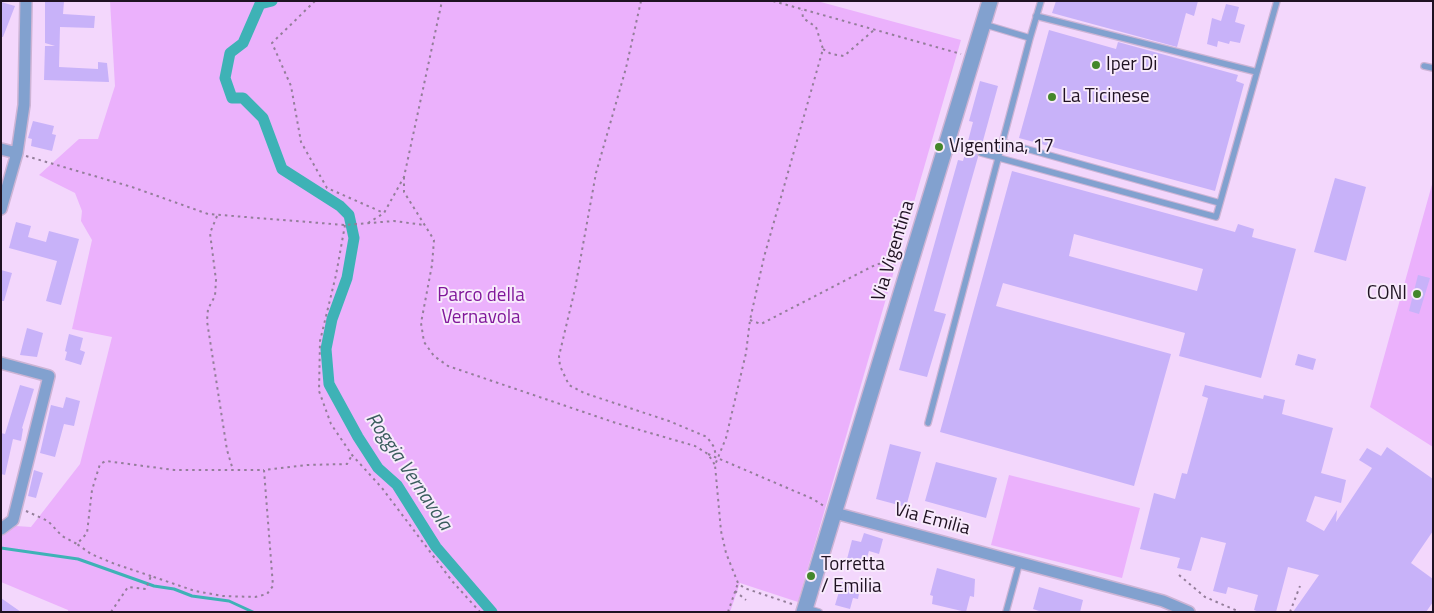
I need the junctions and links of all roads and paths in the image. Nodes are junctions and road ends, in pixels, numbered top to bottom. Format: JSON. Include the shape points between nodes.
{"nodes":[{"id":1,"x":26,"y":1,"type":"edge"},
{"id":2,"x":315,"y":1,"type":"edge"},
{"id":3,"x":442,"y":1,"type":"edge"},
{"id":4,"x":640,"y":1,"type":"edge"},
{"id":5,"x":772,"y":1,"type":"edge"},
{"id":6,"x":990,"y":1,"type":"edge"},
{"id":7,"x":1041,"y":1,"type":"edge"},
{"id":8,"x":1277,"y":1,"type":"edge"},
{"id":9,"x":802,"y":10,"type":"junction"},
{"id":10,"x":1036,"y":16,"type":"junction"},
{"id":11,"x":983,"y":24,"type":"junction"},
{"id":12,"x":874,"y":30,"type":"junction"},
{"id":13,"x":1030,"y":38,"type":"junction"},
{"id":14,"x":823,"y":49,"type":"junction"},
{"id":15,"x":963,"y":54,"type":"dead end"},
{"id":16,"x":1424,"y":66,"type":"dead end"},
{"id":17,"x":1433,"y":68,"type":"edge"},
{"id":18,"x":1257,"y":72,"type":"junction"},
{"id":19,"x":1002,"y":142,"type":"junction"},
{"id":20,"x":947,"y":144,"type":"junction"},
{"id":21,"x":1,"y":149,"type":"edge"},
{"id":22,"x":966,"y":149,"type":"dead end"},
{"id":23,"x":17,"y":153,"type":"junction"},
{"id":24,"x":981,"y":153,"type":"dead end"},
{"id":25,"x":997,"y":157,"type":"junction"},
{"id":26,"x":404,"y":177,"type":"junction"},
{"id":27,"x":1220,"y":203,"type":"junction"},
{"id":28,"x":1,"y":209,"type":"edge"},
{"id":29,"x":384,"y":212,"type":"junction"},
{"id":30,"x":217,"y":215,"type":"junction"},
{"id":31,"x":366,"y":224,"type":"junction"},
{"id":32,"x":345,"y":225,"type":"junction"},
{"id":33,"x":426,"y":225,"type":"junction"},
{"id":34,"x":903,"y":259,"type":"dead end"},
{"id":35,"x":750,"y":320,"type":"junction"},
{"id":36,"x":1,"y":363,"type":"edge"},
{"id":37,"x":928,"y":423,"type":"dead end"},
{"id":38,"x":708,"y":454,"type":"junction"},
{"id":39,"x":352,"y":455,"type":"junction"},
{"id":40,"x":717,"y":457,"type":"junction"},
{"id":41,"x":715,"y":465,"type":"junction"},
{"id":42,"x":233,"y":470,"type":"junction"},
{"id":43,"x":264,"y":470,"type":"junction"},
{"id":44,"x":829,"y":509,"type":"junction"},
{"id":45,"x":16,"y":510,"type":"junction"},
{"id":46,"x":1,"y":528,"type":"edge"},
{"id":47,"x":77,"y":544,"type":"junction"},
{"id":48,"x":1020,"y":561,"type":"junction"},
{"id":49,"x":151,"y":576,"type":"junction"},
{"id":50,"x":1179,"y":576,"type":"dead end"},
{"id":51,"x":738,"y":583,"type":"junction"},
{"id":52,"x":1300,"y":586,"type":"dead end"},
{"id":53,"x":735,"y":591,"type":"junction"},
{"id":54,"x":746,"y":600,"type":"dead end"},
{"id":55,"x":808,"y":609,"type":"edge"},
{"id":56,"x":111,"y":612,"type":"edge"},
{"id":57,"x":480,"y":612,"type":"edge"},
{"id":58,"x":728,"y":612,"type":"edge"},
{"id":59,"x":1006,"y":612,"type":"edge"},
{"id":60,"x":1190,"y":612,"type":"edge"},
{"id":61,"x":1240,"y":612,"type":"edge"},
{"id":62,"x":1290,"y":612,"type":"edge"}],
"edges":[{"from":1,"to":23,"type":"street","via":[[24,105]]},
{"from":2,"to":29,"type":"path","via":[[272,43],[292,86],[302,142],[327,188]]},
{"from":3,"to":26,"type":"path"},
{"from":4,"to":40,"type":"path","via":[[626,68],[596,173],[575,290],[559,356],[560,366],[569,385],[584,393],[707,437]]},
{"from":5,"to":9,"type":"path"},
{"from":6,"to":11,"type":"street","name":"Via Vigentina"},
{"from":7,"to":10,"type":"lane"},
{"from":8,"to":18,"type":"lane"},
{"from":9,"to":12,"type":"path"},
{"from":9,"to":14,"type":"path","via":[[804,18],[816,27]]},
{"from":10,"to":13,"type":"lane"},
{"from":10,"to":18,"type":"lane"},
{"from":11,"to":13,"type":"lane"},
{"from":11,"to":20,"type":"street","name":"Via Vigentina"},
{"from":12,"to":14,"type":"path","via":[[844,56]]},
{"from":12,"to":15,"type":"path"},
{"from":13,"to":19,"type":"lane"},
{"from":14,"to":35,"type":"path","via":[[764,257]]},
{"from":16,"to":17,"type":"lane"},
{"from":18,"to":27,"type":"lane"},
{"from":19,"to":25,"type":"lane"},
{"from":19,"to":27,"type":"lane"},
{"from":20,"to":22,"type":"lane"},
{"from":20,"to":44,"type":"street","name":"Via Vigentina"},
{"from":21,"to":23,"type":"street"},
{"from":23,"to":28,"type":"street"},
{"from":23,"to":30,"type":"path"},
{"from":24,"to":25,"type":"lane"},
{"from":25,"to":27,"type":"lane","via":[[1216,217]]},
{"from":25,"to":37,"type":"lane"},
{"from":26,"to":29,"type":"path"},
{"from":26,"to":33,"type":"path","via":[[404,192]]},
{"from":29,"to":31,"type":"path"},
{"from":30,"to":32,"type":"path"},
{"from":30,"to":42,"type":"path","via":[[210,233],[215,296],[208,309],[207,321]]},
{"from":31,"to":32,"type":"path"},
{"from":31,"to":33,"type":"path","via":[[394,221]]},
{"from":32,"to":39,"type":"path","via":[[320,341],[319,391],[331,424]]},
{"from":33,"to":38,"type":"path","via":[[434,240],[422,323],[424,342],[434,356],[448,366],[695,446]]},
{"from":34,"to":35,"type":"path","via":[[876,264],[762,324]]},
{"from":35,"to":40,"type":"path","via":[[746,353],[726,438]]},
{"from":36,"to":45,"type":"street","via":[[49,376]]},
{"from":38,"to":40,"type":"path"},
{"from":38,"to":41,"type":"path"},
{"from":39,"to":43,"type":"path","via":[[347,464]]},
{"from":39,"to":57,"type":"path","via":[[382,488],[452,582]]},
{"from":40,"to":41,"type":"path"},
{"from":40,"to":44,"type":"path","via":[[813,498]]},
{"from":41,"to":51,"type":"path","via":[[721,531]]},
{"from":42,"to":43,"type":"path"},
{"from":42,"to":47,"type":"path","via":[[174,470],[106,461],[100,464],[96,473],[87,533]]},
{"from":43,"to":49,"type":"path","via":[[273,586],[267,594],[223,596],[195,591]]},
{"from":44,"to":48,"type":"street","name":"Via Emilia"},
{"from":44,"to":55,"type":"street","name":"Via Vigentina"},
{"from":45,"to":46,"type":"street","via":[[13,520]]},
{"from":45,"to":47,"type":"path","via":[[39,515],[62,536]]},
{"from":47,"to":49,"type":"path","via":[[107,561]]},
{"from":48,"to":59,"type":"lane"},
{"from":48,"to":60,"type":"street","name":"Via Emilia","via":[[1163,601]]},
{"from":49,"to":56,"type":"path","via":[[146,589],[128,587]]},
{"from":50,"to":61,"type":"path","via":[[1205,597]]},
{"from":51,"to":53,"type":"path"},
{"from":51,"to":55,"type":"path","via":[[744,588]]},
{"from":52,"to":62,"type":"path"},
{"from":53,"to":54,"type":"path"},
{"from":53,"to":58,"type":"path"}]}
